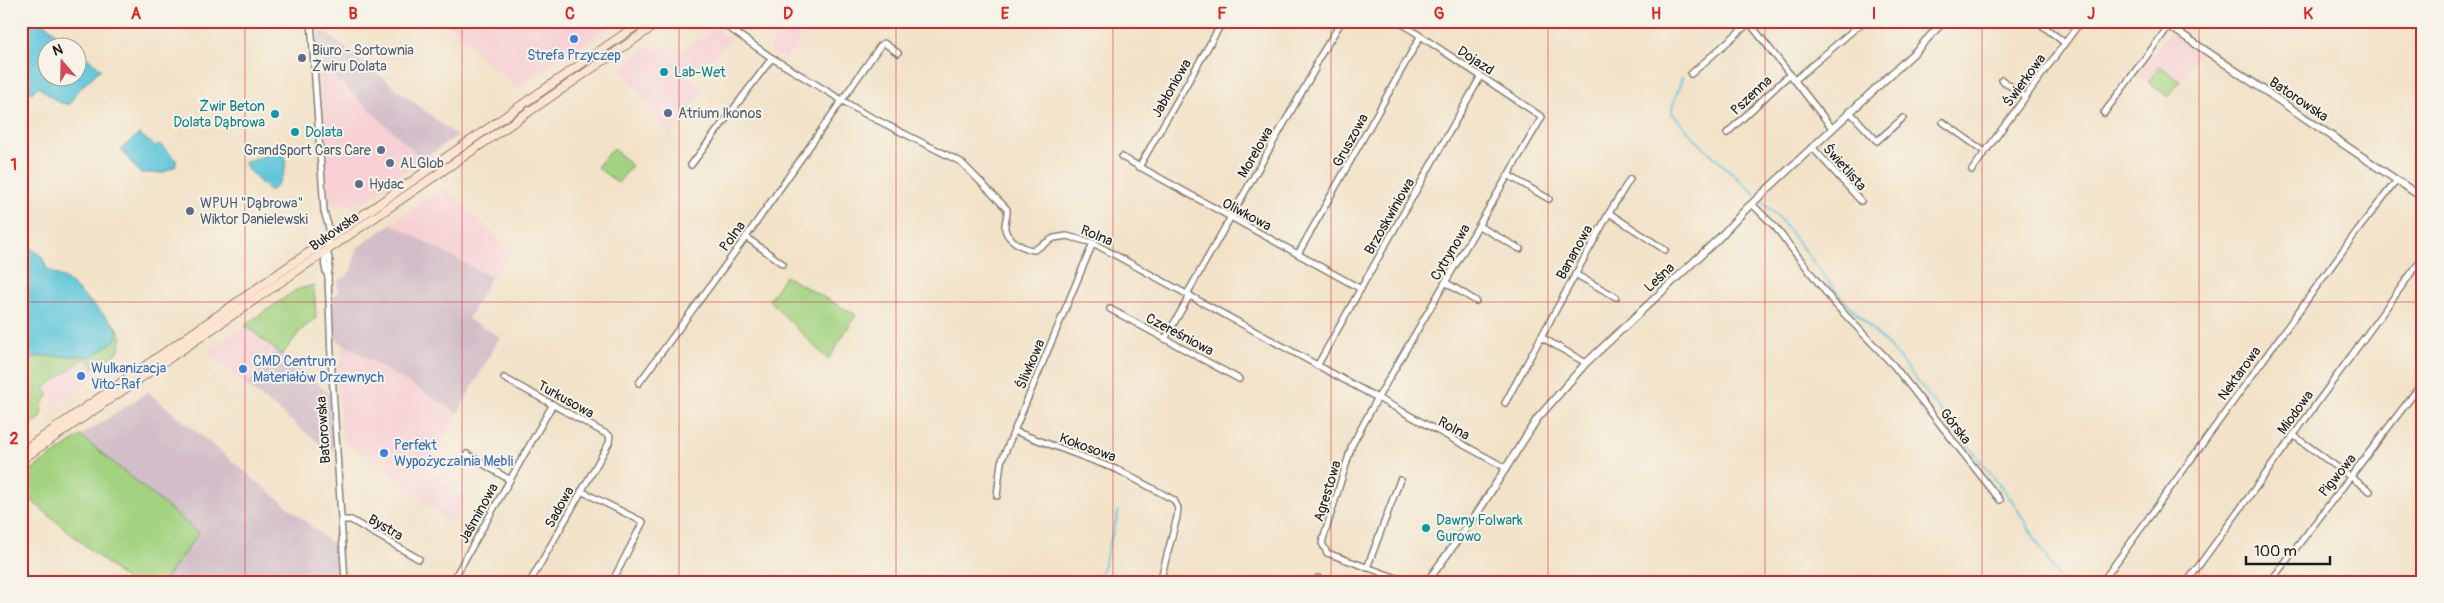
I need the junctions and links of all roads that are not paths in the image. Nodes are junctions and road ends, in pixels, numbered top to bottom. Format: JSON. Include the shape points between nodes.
{"nodes":[{"id":1,"x":311,"y":21,"type":"edge"},
{"id":2,"x":643,"y":21,"type":"edge"},
{"id":3,"x":661,"y":21,"type":"edge"},
{"id":4,"x":719,"y":21,"type":"edge"},
{"id":5,"x":1223,"y":21,"type":"edge"},
{"id":6,"x":1342,"y":21,"type":"edge"},
{"id":7,"x":1398,"y":21,"type":"edge"},
{"id":8,"x":1864,"y":21,"type":"edge"},
{"id":9,"x":1944,"y":21,"type":"edge"},
{"id":10,"x":2081,"y":21,"type":"edge"},
{"id":11,"x":2162,"y":21,"type":"edge"},
{"id":12,"x":1749,"y":22,"type":"edge"},
{"id":13,"x":2043,"y":26,"type":"dead end"},
{"id":14,"x":2168,"y":26,"type":"junction"},
{"id":15,"x":1420,"y":37,"type":"junction"},
{"id":16,"x":2065,"y":43,"type":"junction"},
{"id":17,"x":898,"y":53,"type":"dead end"},
{"id":18,"x":772,"y":58,"type":"junction"},
{"id":19,"x":1691,"y":74,"type":"dead end"},
{"id":20,"x":1790,"y":74,"type":"junction"},
{"id":21,"x":1481,"y":76,"type":"junction"},
{"id":22,"x":1795,"y":80,"type":"junction"},
{"id":23,"x":2002,"y":80,"type":"dead end"},
{"id":24,"x":2025,"y":97,"type":"junction"},
{"id":25,"x":842,"y":100,"type":"junction"},
{"id":26,"x":1849,"y":111,"type":"junction"},
{"id":27,"x":2104,"y":112,"type":"dead end"},
{"id":28,"x":1542,"y":118,"type":"joint"},
{"id":29,"x":1903,"y":118,"type":"dead end"},
{"id":30,"x":1943,"y":122,"type":"dead end"},
{"id":31,"x":1832,"y":128,"type":"junction"},
{"id":32,"x":1727,"y":132,"type":"dead end"},
{"id":33,"x":1812,"y":147,"type":"junction"},
{"id":34,"x":1985,"y":152,"type":"junction"},
{"id":35,"x":1122,"y":157,"type":"dead end"},
{"id":36,"x":691,"y":165,"type":"dead end"},
{"id":37,"x":1139,"y":167,"type":"junction"},
{"id":38,"x":1972,"y":170,"type":"dead end"},
{"id":39,"x":1508,"y":175,"type":"junction"},
{"id":40,"x":1630,"y":179,"type":"dead end"},
{"id":41,"x":2397,"y":180,"type":"junction"},
{"id":42,"x":2423,"y":198,"type":"edge"},
{"id":43,"x":1549,"y":199,"type":"dead end"},
{"id":44,"x":1861,"y":201,"type":"dead end"},
{"id":45,"x":1752,"y":204,"type":"junction"},
{"id":46,"x":1609,"y":212,"type":"junction"},
{"id":47,"x":1230,"y":218,"type":"junction"},
{"id":48,"x":1478,"y":226,"type":"junction"},
{"id":49,"x":746,"y":236,"type":"junction"},
{"id":50,"x":330,"y":237,"type":"junction"},
{"id":51,"x":1093,"y":242,"type":"junction"},
{"id":52,"x":1520,"y":250,"type":"dead end"},
{"id":53,"x":1664,"y":250,"type":"dead end"},
{"id":54,"x":327,"y":252,"type":"junction"},
{"id":55,"x":1298,"y":254,"type":"junction"},
{"id":56,"x":2423,"y":257,"type":"edge"},
{"id":57,"x":783,"y":264,"type":"dead end"},
{"id":58,"x":305,"y":266,"type":"junction"},
{"id":59,"x":323,"y":266,"type":"junction"},
{"id":60,"x":1575,"y":274,"type":"junction"},
{"id":61,"x":328,"y":277,"type":"junction"},
{"id":62,"x":1445,"y":282,"type":"junction"},
{"id":63,"x":1361,"y":289,"type":"junction"},
{"id":64,"x":1188,"y":294,"type":"junction"},
{"id":65,"x":1616,"y":297,"type":"dead end"},
{"id":66,"x":1476,"y":301,"type":"dead end"},
{"id":67,"x":1110,"y":309,"type":"dead end"},
{"id":68,"x":1541,"y":337,"type":"junction"},
{"id":69,"x":1165,"y":340,"type":"junction"},
{"id":70,"x":1586,"y":364,"type":"junction"},
{"id":71,"x":1317,"y":366,"type":"junction"},
{"id":72,"x":504,"y":378,"type":"dead end"},
{"id":73,"x":1239,"y":379,"type":"dead end"},
{"id":74,"x":2423,"y":382,"type":"edge"},
{"id":75,"x":639,"y":383,"type":"dead end"},
{"id":76,"x":1377,"y":399,"type":"junction"},
{"id":77,"x":1505,"y":403,"type":"dead end"},
{"id":78,"x":553,"y":404,"type":"junction"},
{"id":79,"x":1014,"y":431,"type":"junction"},
{"id":80,"x":2293,"y":435,"type":"junction"},
{"id":81,"x":609,"y":443,"type":"joint"},
{"id":82,"x":21,"y":452,"type":"edge"},
{"id":83,"x":468,"y":454,"type":"dead end"},
{"id":84,"x":21,"y":460,"type":"edge"},
{"id":85,"x":1506,"y":468,"type":"junction"},
{"id":86,"x":2349,"y":476,"type":"junction"},
{"id":87,"x":510,"y":480,"type":"junction"},
{"id":88,"x":1400,"y":480,"type":"dead end"},
{"id":89,"x":581,"y":491,"type":"junction"},
{"id":90,"x":2370,"y":491,"type":"dead end"},
{"id":91,"x":997,"y":496,"type":"dead end"},
{"id":92,"x":2000,"y":500,"type":"dead end"},
{"id":93,"x":341,"y":520,"type":"junction"},
{"id":94,"x":419,"y":559,"type":"dead end"},
{"id":95,"x":1367,"y":568,"type":"junction"},
{"id":96,"x":344,"y":582,"type":"edge"},
{"id":97,"x":452,"y":582,"type":"edge"},
{"id":98,"x":530,"y":582,"type":"edge"},
{"id":99,"x":612,"y":582,"type":"edge"},
{"id":100,"x":1160,"y":582,"type":"edge"},
{"id":101,"x":1408,"y":582,"type":"edge"},
{"id":102,"x":1427,"y":582,"type":"edge"},
{"id":103,"x":2102,"y":582,"type":"edge"},
{"id":104,"x":2187,"y":582,"type":"edge"},
{"id":105,"x":2270,"y":582,"type":"edge"}],
"edges":[{"from":1,"to":50,"type":"street","name":"Batorowska","via":[[324,211]]},
{"from":2,"to":50,"type":"main road","name":"Bukowska"},
{"from":3,"to":54,"type":"main road","name":"Bukowska"},
{"from":4,"to":18,"type":"street","name":"Rolna"},
{"from":5,"to":37,"type":"street","name":"Jabłoniowa"},
{"from":6,"to":47,"type":"street","name":"Morelowa"},
{"from":7,"to":15,"type":"street","name":"Dojazd"},
{"from":8,"to":22,"type":"street","name":"Pszenna"},
{"from":9,"to":26,"type":"street","name":"Leśna","via":[[1916,51]]},
{"from":10,"to":16,"type":"street","name":"Świerkowa"},
{"from":11,"to":14,"type":"street","name":"Batorowska"},
{"from":12,"to":19,"type":"street","name":"Pszenna"},
{"from":12,"to":20,"type":"street","name":"Pszenna"},
{"from":13,"to":16,"type":"street"},
{"from":14,"to":27,"type":"street"},
{"from":14,"to":41,"type":"street","name":"Batorowska"},
{"from":15,"to":21,"type":"street","name":"Dojazd"},
{"from":15,"to":55,"type":"street","name":"Gruszowa"},
{"from":16,"to":24,"type":"street","name":"Świerkowa"},
{"from":17,"to":25,"type":"street","name":"Polna","via":[[884,43],[880,46]]},
{"from":18,"to":25,"type":"street","name":"Rolna"},
{"from":18,"to":36,"type":"street"},
{"from":20,"to":22,"type":"street","name":"Pszenna"},
{"from":20,"to":32,"type":"street","name":"Pszenna"},
{"from":21,"to":28,"type":"street","name":"Dojazd"},
{"from":21,"to":63,"type":"street","name":"Brzoskwiniowa"},
{"from":22,"to":31,"type":"street","name":"Pszenna"},
{"from":23,"to":24,"type":"street"},
{"from":24,"to":34,"type":"street","name":"Świerkowa"},
{"from":25,"to":49,"type":"street","name":"Polna"},
{"from":25,"to":51,"type":"street","name":"Rolna","via":[[968,167],[1006,209],[1005,231],[1023,248],[1034,250],[1054,238],[1067,236]]},
{"from":26,"to":29,"type":"street","via":[[1877,141]]},
{"from":26,"to":31,"type":"street","name":"Leśna"},
{"from":28,"to":39,"type":"street","name":"Cytrynowa"},
{"from":30,"to":34,"type":"street"},
{"from":31,"to":33,"type":"street","name":"Leśna"},
{"from":33,"to":44,"type":"street","name":"Świetlista"},
{"from":33,"to":45,"type":"street","name":"Leśna"},
{"from":34,"to":38,"type":"street","name":"Świerkowa"},
{"from":35,"to":37,"type":"street","name":"Oliwkowa"},
{"from":37,"to":47,"type":"street","name":"Oliwkowa"},
{"from":39,"to":43,"type":"street"},
{"from":39,"to":48,"type":"street","name":"Cytrynowa"},
{"from":40,"to":46,"type":"street","name":"Bananowa"},
{"from":41,"to":42,"type":"street","name":"Batorowska"},
{"from":41,"to":103,"type":"street","name":"Nektarowa"},
{"from":45,"to":70,"type":"street","name":"Leśna"},
{"from":45,"to":92,"type":"street","name":"Górska","via":[[1776,228],[1834,303],[1894,366]]},
{"from":46,"to":53,"type":"street"},
{"from":46,"to":60,"type":"street","name":"Bananowa"},
{"from":47,"to":55,"type":"street","name":"Oliwkowa"},
{"from":47,"to":64,"type":"street","name":"Morelowa"},
{"from":48,"to":52,"type":"street"},
{"from":48,"to":62,"type":"street","name":"Cytrynowa"},
{"from":49,"to":57,"type":"street"},
{"from":49,"to":75,"type":"street","name":"Polna"},
{"from":50,"to":54,"type":"street","name":"Batorowska"},
{"from":50,"to":82,"type":"main road","name":"Bukowska"},
{"from":51,"to":64,"type":"street","name":"Rolna"},
{"from":51,"to":79,"type":"street","name":"Śliwkowa"},
{"from":54,"to":58,"type":"main road","name":"Bukowska"},
{"from":54,"to":59,"type":"street","name":"Batorowska"},
{"from":54,"to":61,"type":"street","name":"Batorowska","via":[[330,262]]},
{"from":55,"to":63,"type":"street","name":"Oliwkowa"},
{"from":56,"to":80,"type":"street","name":"Miodowa"},
{"from":58,"to":59,"type":"street","via":[[314,263]]},
{"from":58,"to":84,"type":"main road","name":"Bukowska"},
{"from":59,"to":61,"type":"street","name":"Batorowska"},
{"from":60,"to":65,"type":"street"},
{"from":60,"to":68,"type":"street","name":"Bananowa"},
{"from":61,"to":93,"type":"street","name":"Batorowska"},
{"from":62,"to":66,"type":"street"},
{"from":62,"to":76,"type":"street","name":"Cytrynowa"},
{"from":63,"to":71,"type":"street","name":"Brzoskwiniowa"},
{"from":64,"to":69,"type":"street","name":"Morelowa"},
{"from":64,"to":71,"type":"street","name":"Rolna"},
{"from":67,"to":69,"type":"street","name":"Czereśniowa"},
{"from":68,"to":70,"type":"street"},
{"from":68,"to":77,"type":"street","name":"Bananowa"},
{"from":69,"to":73,"type":"street","name":"Czereśniowa"},
{"from":70,"to":85,"type":"street","name":"Leśna","via":[[1537,419]]},
{"from":71,"to":76,"type":"street","name":"Rolna"},
{"from":72,"to":78,"type":"street","name":"Turkusowa"},
{"from":74,"to":86,"type":"street","name":"Pigwowa"},
{"from":76,"to":85,"type":"street","name":"Rolna"},
{"from":76,"to":95,"type":"street","name":"Agrestowa","via":[[1352,445],[1322,543],[1327,553]]},
{"from":78,"to":81,"type":"street","name":"Turkusowa","via":[[610,436]]},
{"from":78,"to":87,"type":"street","name":"Jaśminowa"},
{"from":79,"to":91,"type":"street","name":"Śliwkowa","via":[[1001,462]]},
{"from":79,"to":100,"type":"street","name":"Kokosowa","via":[[1118,470],[1174,500],[1178,508],[1177,517]]},
{"from":80,"to":86,"type":"street"},
{"from":80,"to":104,"type":"street","name":"Miodowa"},
{"from":81,"to":89,"type":"street","name":"Sadowa"},
{"from":83,"to":87,"type":"street"},
{"from":85,"to":102,"type":"street","name":"Leśna"},
{"from":86,"to":90,"type":"street"},
{"from":86,"to":105,"type":"street","name":"Pigwowa"},
{"from":87,"to":97,"type":"street","name":"Jaśminowa"},
{"from":88,"to":95,"type":"street"},
{"from":89,"to":98,"type":"street","name":"Sadowa"},
{"from":89,"to":99,"type":"street","via":[[643,522]]},
{"from":93,"to":94,"type":"street","name":"Bystra","via":[[351,520]]},
{"from":93,"to":96,"type":"street","name":"Batorowska"},
{"from":95,"to":101,"type":"street","name":"Agrestowa"}]}
